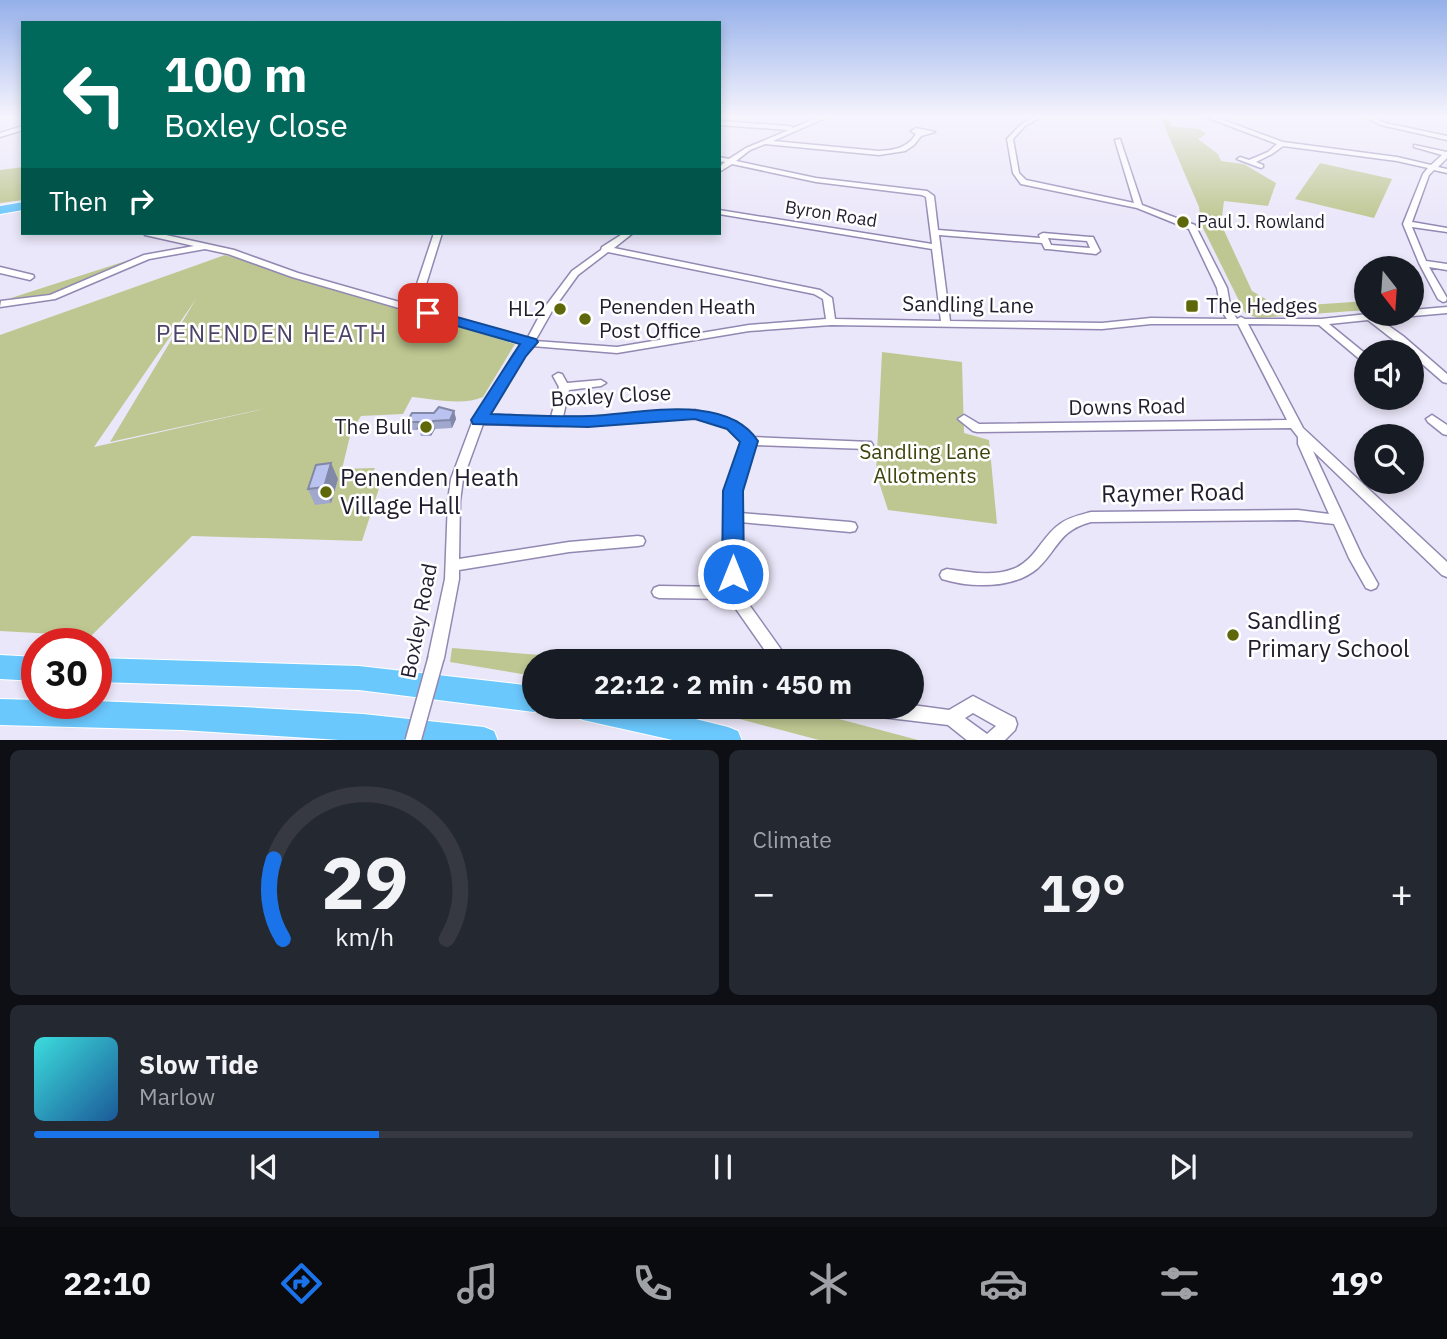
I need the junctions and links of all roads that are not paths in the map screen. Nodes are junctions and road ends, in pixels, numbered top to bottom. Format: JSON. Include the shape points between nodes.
{"nodes":[{"id":1,"x":749,"y":151,"type":"edge"},
{"id":2,"x":853,"y":151,"type":"edge"},
{"id":3,"x":900,"y":151,"type":"edge"},
{"id":4,"x":1012,"y":151,"type":"edge"},
{"id":5,"x":1121,"y":151,"type":"edge"},
{"id":6,"x":1273,"y":151,"type":"edge"},
{"id":7,"x":1325,"y":151,"type":"edge"},
{"id":8,"x":1447,"y":155,"type":"edge"},
{"id":9,"x":721,"y":159,"type":"edge"},
{"id":10,"x":1240,"y":159,"type":"dead end"},
{"id":11,"x":731,"y":161,"type":"junction"},
{"id":12,"x":1250,"y":162,"type":"junction"},
{"id":13,"x":1261,"y":166,"type":"dead end"},
{"id":14,"x":1434,"y":167,"type":"junction"},
{"id":15,"x":721,"y":168,"type":"edge"},
{"id":16,"x":1447,"y":172,"type":"edge"},
{"id":17,"x":1426,"y":174,"type":"junction"},
{"id":18,"x":1447,"y":178,"type":"edge"},
{"id":19,"x":1139,"y":206,"type":"junction"},
{"id":20,"x":21,"y":210,"type":"edge"},
{"id":21,"x":0,"y":212,"type":"edge"},
{"id":22,"x":721,"y":212,"type":"edge"},
{"id":23,"x":1407,"y":224,"type":"junction"},
{"id":24,"x":935,"y":232,"type":"junction"},
{"id":25,"x":1446,"y":233,"type":"edge"},
{"id":26,"x":158,"y":235,"type":"edge"},
{"id":27,"x":437,"y":235,"type":"edge"},
{"id":28,"x":626,"y":235,"type":"edge"},
{"id":29,"x":1045,"y":241,"type":"junction"},
{"id":30,"x":206,"y":245,"type":"junction"},
{"id":31,"x":937,"y":247,"type":"junction"},
{"id":32,"x":605,"y":249,"type":"junction"},
{"id":33,"x":1420,"y":256,"type":"edge"},
{"id":34,"x":1424,"y":263,"type":"edge"},
{"id":35,"x":1424,"y":265,"type":"edge"},
{"id":36,"x":1447,"y":267,"type":"edge"},
{"id":37,"x":0,"y":270,"type":"edge"},
{"id":38,"x":30,"y":277,"type":"dead end"},
{"id":39,"x":1443,"y":299,"type":"dead end"},
{"id":40,"x":1,"y":303,"type":"edge"},
{"id":41,"x":404,"y":307,"type":"junction"},
{"id":42,"x":1447,"y":310,"type":"edge"},
{"id":43,"x":1424,"y":312,"type":"edge"},
{"id":44,"x":1354,"y":319,"type":"edge"},
{"id":45,"x":1237,"y":320,"type":"junction"},
{"id":46,"x":831,"y":322,"type":"junction"},
{"id":47,"x":1321,"y":322,"type":"junction"},
{"id":48,"x":946,"y":324,"type":"junction"},
{"id":49,"x":1382,"y":326,"type":"edge"},
{"id":50,"x":530,"y":342,"type":"junction"},
{"id":51,"x":1354,"y":349,"type":"edge"},
{"id":52,"x":1447,"y":380,"type":"edge"},
{"id":53,"x":601,"y":383,"type":"dead end"},
{"id":54,"x":964,"y":419,"type":"dead end"},
{"id":55,"x":1432,"y":419,"type":"dead end"},
{"id":56,"x":479,"y":420,"type":"junction"},
{"id":57,"x":556,"y":422,"type":"junction"},
{"id":58,"x":1294,"y":424,"type":"junction"},
{"id":59,"x":1447,"y":431,"type":"edge"},
{"id":60,"x":1305,"y":437,"type":"junction"},
{"id":61,"x":750,"y":441,"type":"junction"},
{"id":62,"x":867,"y":445,"type":"dead end"},
{"id":63,"x":733,"y":517,"type":"junction"},
{"id":64,"x":1338,"y":520,"type":"junction"},
{"id":65,"x":850,"y":527,"type":"dead end"},
{"id":66,"x":638,"y":541,"type":"dead end"},
{"id":67,"x":452,"y":566,"type":"junction"},
{"id":68,"x":1447,"y":571,"type":"edge"},
{"id":69,"x":947,"y":575,"type":"dead end"},
{"id":70,"x":1371,"y":584,"type":"dead end"},
{"id":71,"x":659,"y":592,"type":"dead end"},
{"id":72,"x":733,"y":593,"type":"junction"},
{"id":73,"x":773,"y":649,"type":"edge"},
{"id":74,"x":0,"y":667,"type":"edge"},
{"id":75,"x":21,"y":668,"type":"edge"},
{"id":76,"x":112,"y":670,"type":"edge"},
{"id":77,"x":522,"y":698,"type":"edge"},
{"id":78,"x":0,"y":712,"type":"edge"},
{"id":79,"x":924,"y":715,"type":"edge"},
{"id":80,"x":951,"y":718,"type":"junction"},
{"id":81,"x":642,"y":719,"type":"edge"},
{"id":82,"x":413,"y":740,"type":"edge"},
{"id":83,"x":484,"y":740,"type":"edge"},
{"id":84,"x":728,"y":740,"type":"edge"},
{"id":85,"x":982,"y":740,"type":"edge"},
{"id":86,"x":992,"y":740,"type":"edge"}],
"edges":[{"from":1,"to":11,"type":"street"},
{"from":2,"to":3,"type":"street"},
{"from":4,"to":19,"type":"street","via":[[1016,173],[1024,182]]},
{"from":5,"to":19,"type":"street"},
{"from":6,"to":12,"type":"street"},
{"from":7,"to":14,"type":"street"},
{"from":8,"to":14,"type":"street"},
{"from":9,"to":11,"type":"street"},
{"from":10,"to":12,"type":"street"},
{"from":11,"to":15,"type":"street"},
{"from":11,"to":24,"type":"street","via":[[816,180],[924,192],[930,196]]},
{"from":12,"to":13,"type":"street"},
{"from":14,"to":16,"type":"street"},
{"from":14,"to":17,"type":"street"},
{"from":17,"to":18,"type":"street"},
{"from":17,"to":23,"type":"street"},
{"from":19,"to":45,"type":"street","via":[[1192,227],[1222,288],[1226,310]]},
{"from":20,"to":21,"type":"highway"},
{"from":22,"to":31,"type":"street","name":"Byron Road"},
{"from":23,"to":25,"type":"street"},
{"from":23,"to":33,"type":"street"},
{"from":24,"to":29,"type":"street"},
{"from":24,"to":31,"type":"street"},
{"from":26,"to":30,"type":"street","name":"Sandling Lane"},
{"from":27,"to":41,"type":"street","via":[[418,294]]},
{"from":28,"to":32,"type":"street","name":"Boxley Road"},
{"from":29,"to":29,"type":"street","via":[[1048,247],[1096,251],[1090,239],[1043,235]]},
{"from":30,"to":40,"type":"street","via":[[147,257],[52,296]]},
{"from":30,"to":41,"type":"street","name":"Sandling Lane"},
{"from":31,"to":48,"type":"street"},
{"from":32,"to":46,"type":"street","via":[[817,292],[827,298]]},
{"from":32,"to":50,"type":"street","name":"Boxley Road","via":[[575,273]]},
{"from":34,"to":36,"type":"street"},
{"from":35,"to":39,"type":"street"},
{"from":37,"to":38,"type":"street"},
{"from":41,"to":50,"type":"street","name":"Sandling Lane"},
{"from":42,"to":43,"type":"street","name":"Sandling Lane"},
{"from":44,"to":47,"type":"street","name":"Sandling Lane"},
{"from":45,"to":47,"type":"street","name":"Sandling Lane"},
{"from":45,"to":48,"type":"street","name":"Sandling Lane","via":[[1102,326]]},
{"from":45,"to":58,"type":"street"},
{"from":46,"to":48,"type":"street","name":"Sandling Lane"},
{"from":46,"to":50,"type":"street","name":"Sandling Lane","via":[[749,328],[617,350],[560,349]]},
{"from":47,"to":51,"type":"street"},
{"from":49,"to":52,"type":"street"},
{"from":50,"to":56,"type":"street","name":"Boxley Road"},
{"from":53,"to":57,"type":"street","via":[[561,381]]},
{"from":54,"to":58,"type":"street","name":"Downs Road","via":[[977,428]]},
{"from":55,"to":59,"type":"street"},
{"from":56,"to":57,"type":"street","name":"Boxley Close"},
{"from":56,"to":67,"type":"street","name":"Boxley Road","via":[[457,480]]},
{"from":57,"to":61,"type":"street","name":"Boxley Close","via":[[695,414],[733,425]]},
{"from":58,"to":60,"type":"street"},
{"from":60,"to":64,"type":"street","via":[[1304,444]]},
{"from":60,"to":68,"type":"street"},
{"from":61,"to":62,"type":"street"},
{"from":61,"to":63,"type":"street","via":[[733,491]]},
{"from":63,"to":65,"type":"street"},
{"from":63,"to":72,"type":"street"},
{"from":64,"to":69,"type":"street","name":"Raymer Road","via":[[1298,514],[1091,517],[1064,527],[1022,572],[998,578]]},
{"from":64,"to":70,"type":"street"},
{"from":66,"to":67,"type":"street"},
{"from":67,"to":82,"type":"street","name":"Boxley Road","bridge":true,"via":[[446,617]]},
{"from":71,"to":72,"type":"street"},
{"from":72,"to":73,"type":"street"},
{"from":74,"to":75,"type":"highway"},
{"from":76,"to":77,"type":"highway","via":[[359,678]]},
{"from":78,"to":83,"type":"highway","via":[[325,724]]},
{"from":79,"to":80,"type":"street"},
{"from":80,"to":85,"type":"street"},
{"from":80,"to":86,"type":"street","via":[[973,704],[1009,724]]},
{"from":81,"to":84,"type":"highway"}]}
